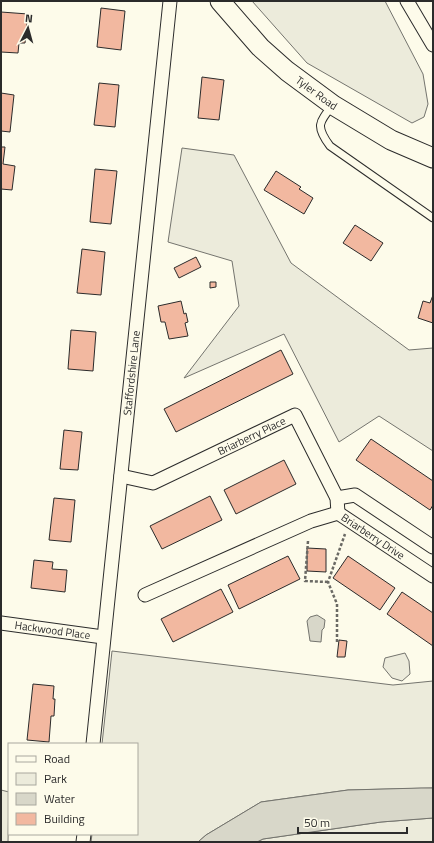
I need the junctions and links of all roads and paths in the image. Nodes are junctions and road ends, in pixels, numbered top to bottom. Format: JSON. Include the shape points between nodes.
{"nodes":[{"id":1,"x":170,"y":1,"type":"edge"},
{"id":2,"x":220,"y":1,"type":"edge"},
{"id":3,"x":407,"y":1,"type":"edge"},
{"id":4,"x":433,"y":45,"type":"edge"},
{"id":5,"x":334,"y":105,"type":"junction"},
{"id":6,"x":427,"y":152,"type":"edge"},
{"id":7,"x":433,"y":218,"type":"edge"},
{"id":8,"x":121,"y":476,"type":"junction"},
{"id":9,"x":337,"y":498,"type":"junction"},
{"id":10,"x":343,"y":516,"type":"junction"},
{"id":11,"x":308,"y":541,"type":"dead end"},
{"id":12,"x":433,"y":547,"type":"edge"},
{"id":13,"x":433,"y":576,"type":"edge"},
{"id":14,"x":328,"y":582,"type":"junction"},
{"id":15,"x":145,"y":595,"type":"dead end"},
{"id":16,"x":1,"y":623,"type":"edge"},
{"id":17,"x":103,"y":637,"type":"junction"},
{"id":18,"x":337,"y":642,"type":"dead end"},
{"id":19,"x":93,"y":743,"type":"edge"}],
"edges":[{"from":1,"to":8,"type":"street","name":"Staffordshire Lane"},
{"from":2,"to":5,"type":"street","name":"Tyler Road","via":[[260,47],[287,72]]},
{"from":3,"to":4,"type":"street"},
{"from":5,"to":6,"type":"street","name":"Tyler Road","via":[[391,140]]},
{"from":5,"to":7,"type":"lane","via":[[321,119],[320,125],[330,146]]},
{"from":8,"to":9,"type":"street","name":"Briarberry Place","via":[[153,482],[295,415]]},
{"from":8,"to":17,"type":"street","name":"Staffordshire Lane"},
{"from":9,"to":10,"type":"street","name":"Briarberry Drive"},
{"from":9,"to":12,"type":"street","name":"Briarberry Drive","via":[[355,495]]},
{"from":10,"to":13,"type":"street","name":"Briarberry Drive"},
{"from":10,"to":14,"type":"path","via":[[342,542]]},
{"from":10,"to":15,"type":"street","via":[[311,521]]},
{"from":11,"to":14,"type":"path","via":[[305,581]]},
{"from":14,"to":18,"type":"path","via":[[337,604]]},
{"from":16,"to":17,"type":"street","name":"Hackwood Place"},
{"from":17,"to":19,"type":"street","name":"Staffordshire Lane"}]}
